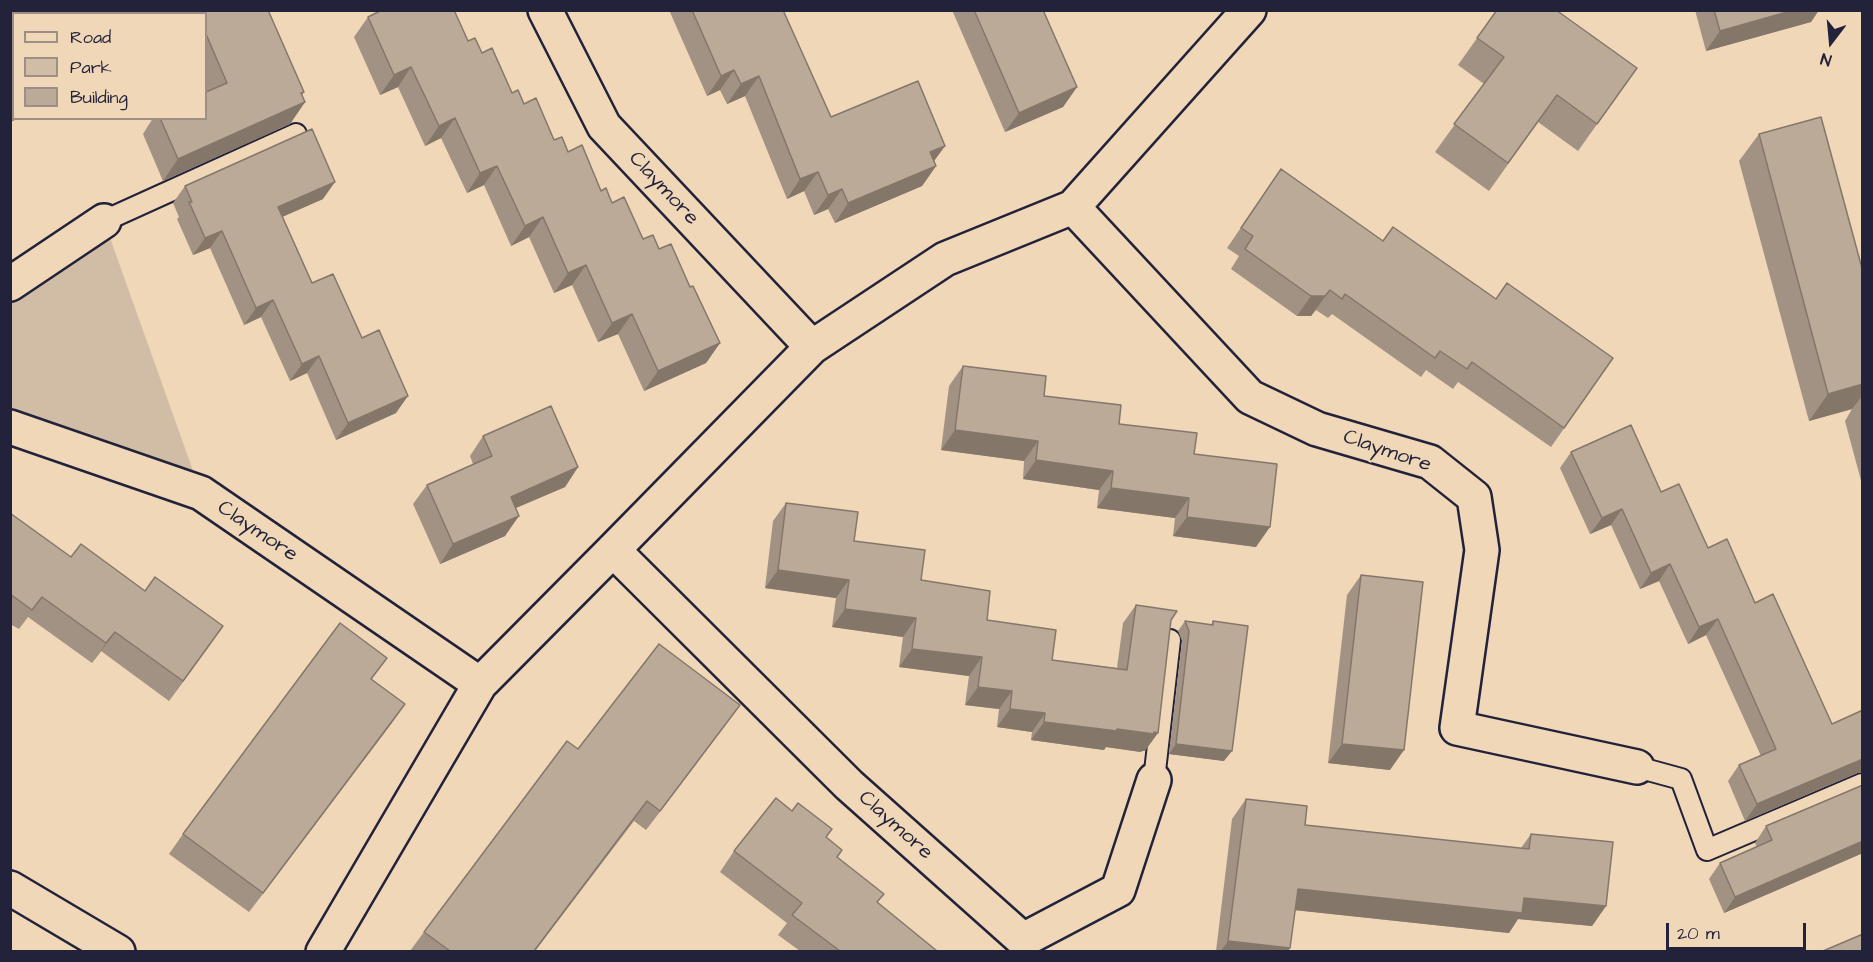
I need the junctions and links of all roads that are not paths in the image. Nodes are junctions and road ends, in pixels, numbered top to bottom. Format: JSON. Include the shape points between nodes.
{"nodes":[{"id":1,"x":545,"y":10,"type":"edge"},
{"id":2,"x":1249,"y":10,"type":"edge"},
{"id":3,"x":296,"y":134,"type":"edge"},
{"id":4,"x":1073,"y":207,"type":"junction"},
{"id":5,"x":104,"y":221,"type":"joint"},
{"id":6,"x":10,"y":284,"type":"edge"},
{"id":7,"x":812,"y":346,"type":"junction"},
{"id":8,"x":10,"y":427,"type":"edge"},
{"id":9,"x":613,"y":550,"type":"junction"},
{"id":10,"x":1170,"y":640,"type":"edge"},
{"id":11,"x":480,"y":684,"type":"junction"},
{"id":12,"x":1637,"y":767,"type":"joint"},
{"id":13,"x":1154,"y":780,"type":"joint"},
{"id":14,"x":1863,"y":784,"type":"edge"},
{"id":15,"x":11,"y":889,"type":"edge"},
{"id":16,"x":1019,"y":946,"type":"edge"},
{"id":17,"x":118,"y":951,"type":"edge"},
{"id":18,"x":323,"y":951,"type":"edge"}],
"edges":[{"from":1,"to":7,"type":"street","name":"Claymore","via":[[604,126]]},
{"from":2,"to":4,"type":"street"},
{"from":3,"to":5,"type":"lane"},
{"from":4,"to":7,"type":"street","via":[[945,259]]},
{"from":4,"to":12,"type":"street","name":"Claymore","via":[[1250,397],[1317,429],[1430,462],[1474,497],[1482,550],[1457,728]]},
{"from":5,"to":6,"type":"street"},
{"from":7,"to":9,"type":"street"},
{"from":8,"to":11,"type":"street","name":"Claymore","via":[[201,494]]},
{"from":9,"to":11,"type":"street"},
{"from":9,"to":16,"type":"street","name":"Claymore"},
{"from":10,"to":13,"type":"lane"},
{"from":11,"to":18,"type":"street"},
{"from":12,"to":14,"type":"lane","via":[[1681,779],[1707,850]]},
{"from":13,"to":16,"type":"street","name":"Claymore","via":[[1118,890]]},
{"from":15,"to":17,"type":"street"}]}
